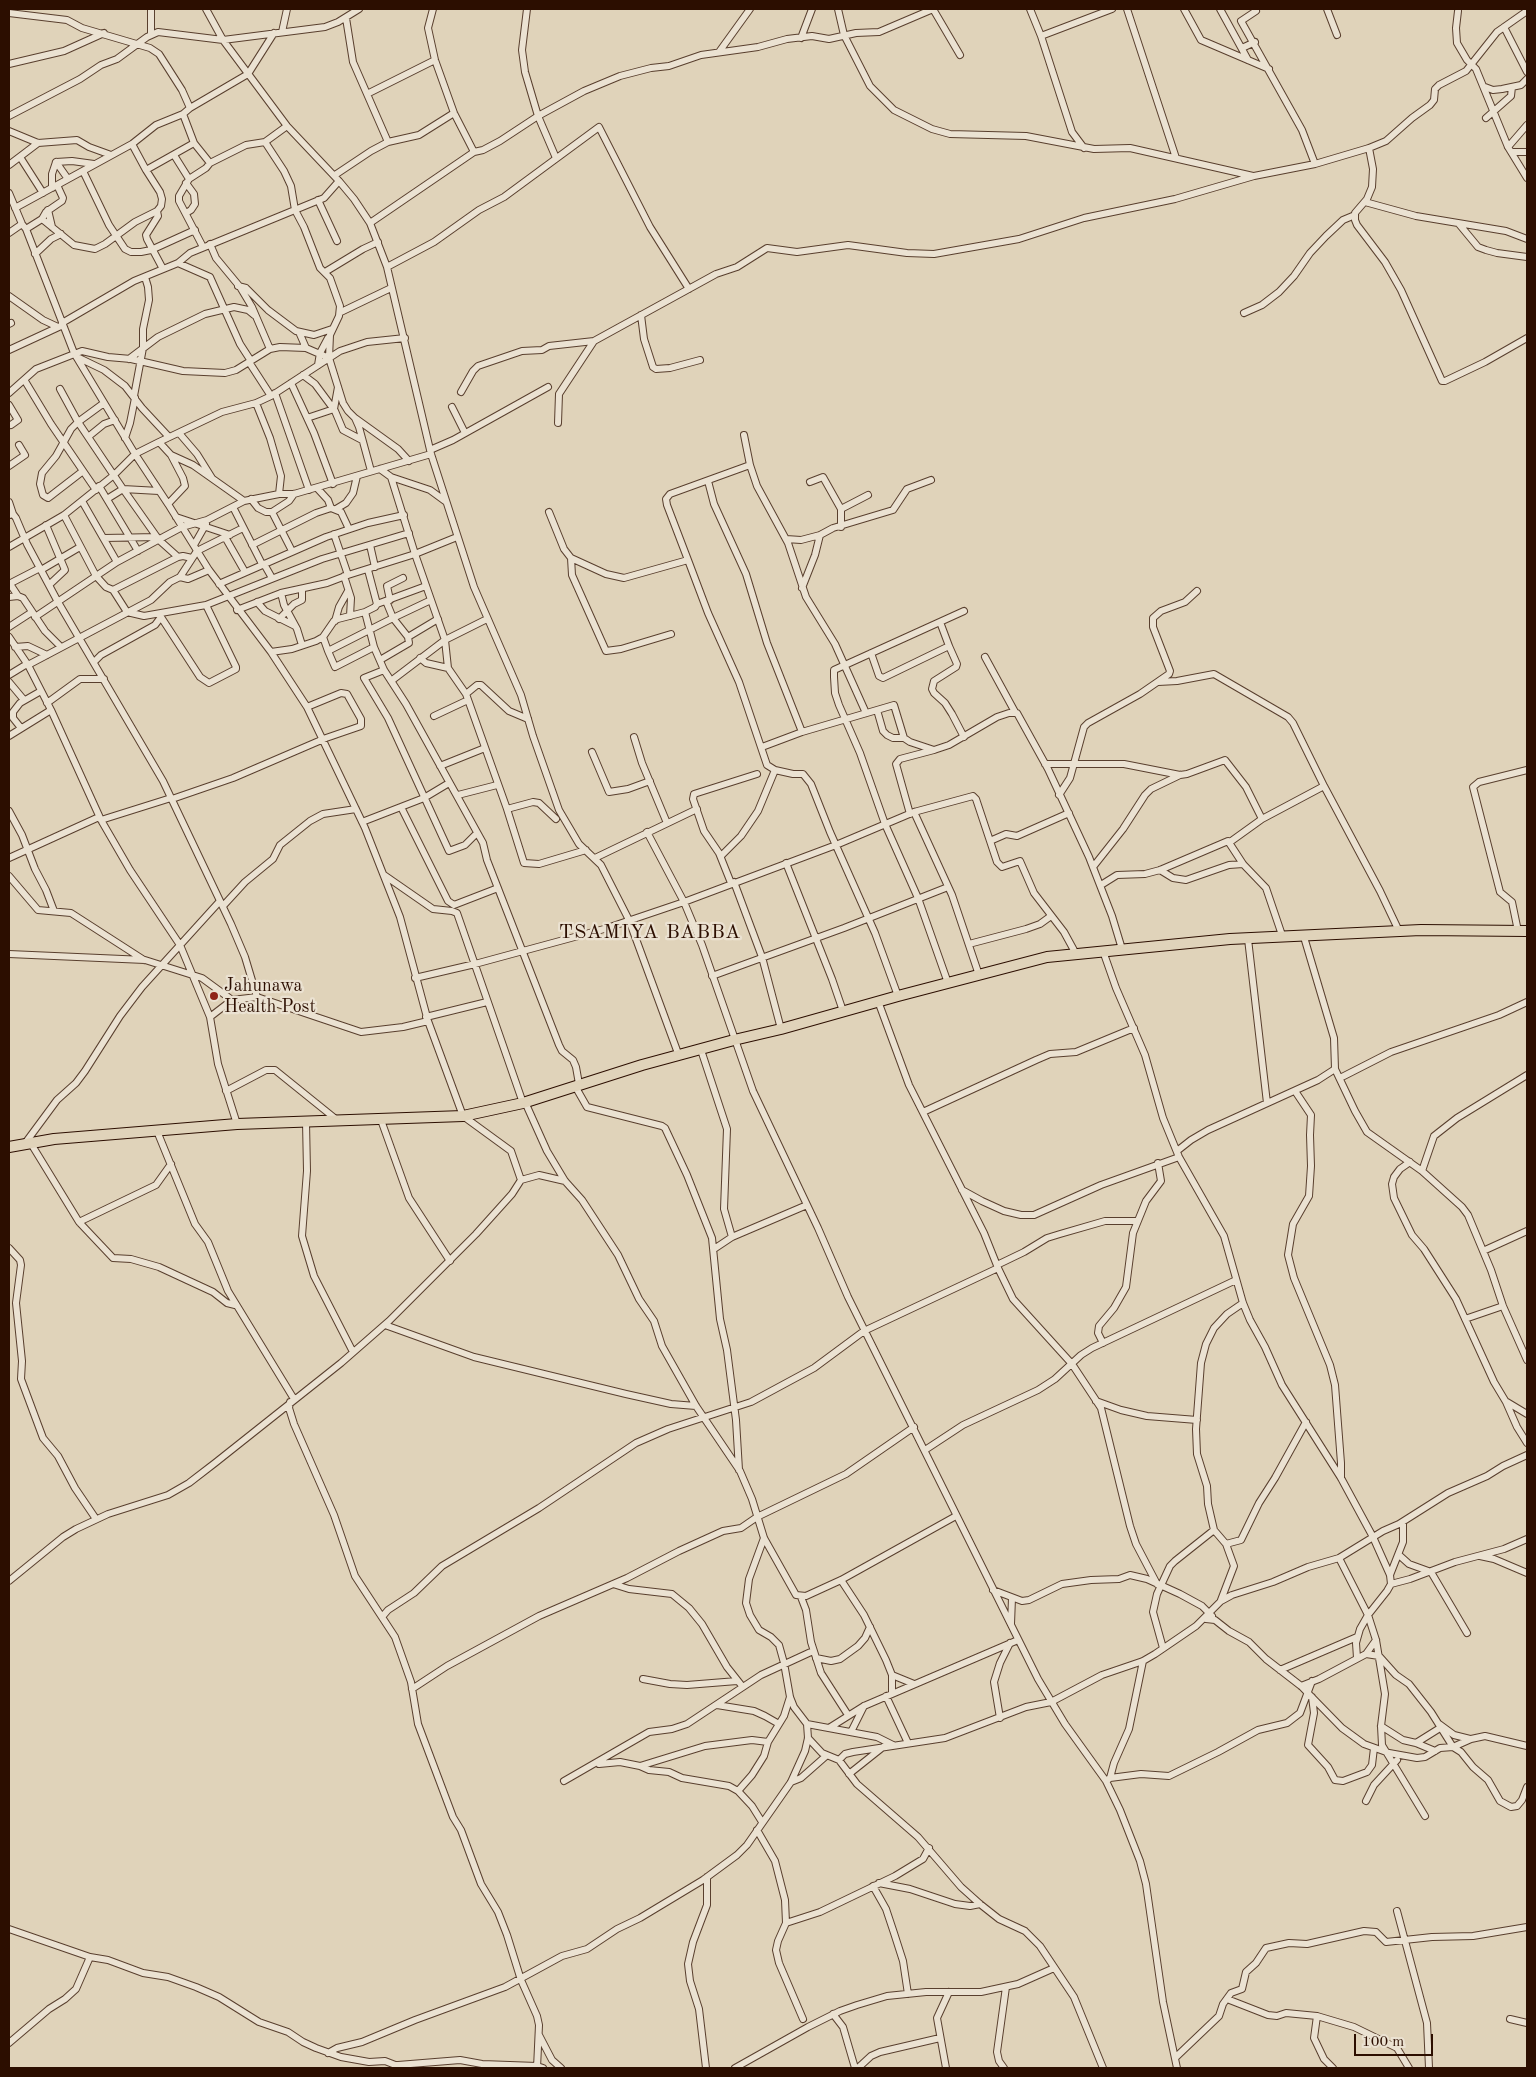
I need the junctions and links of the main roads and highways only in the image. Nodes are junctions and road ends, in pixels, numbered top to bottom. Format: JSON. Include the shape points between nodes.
{"nodes":[{"id":1,"x":1523,"y":931,"type":"edge"},
{"id":2,"x":9,"y":1147,"type":"edge"}],
"edges":[{"from":1,"to":2,"type":"main road","via":[[1421,930],[1248,939],[1034,959],[734,1040],[524,1102],[463,1116],[237,1124],[28,1142]]}]}
